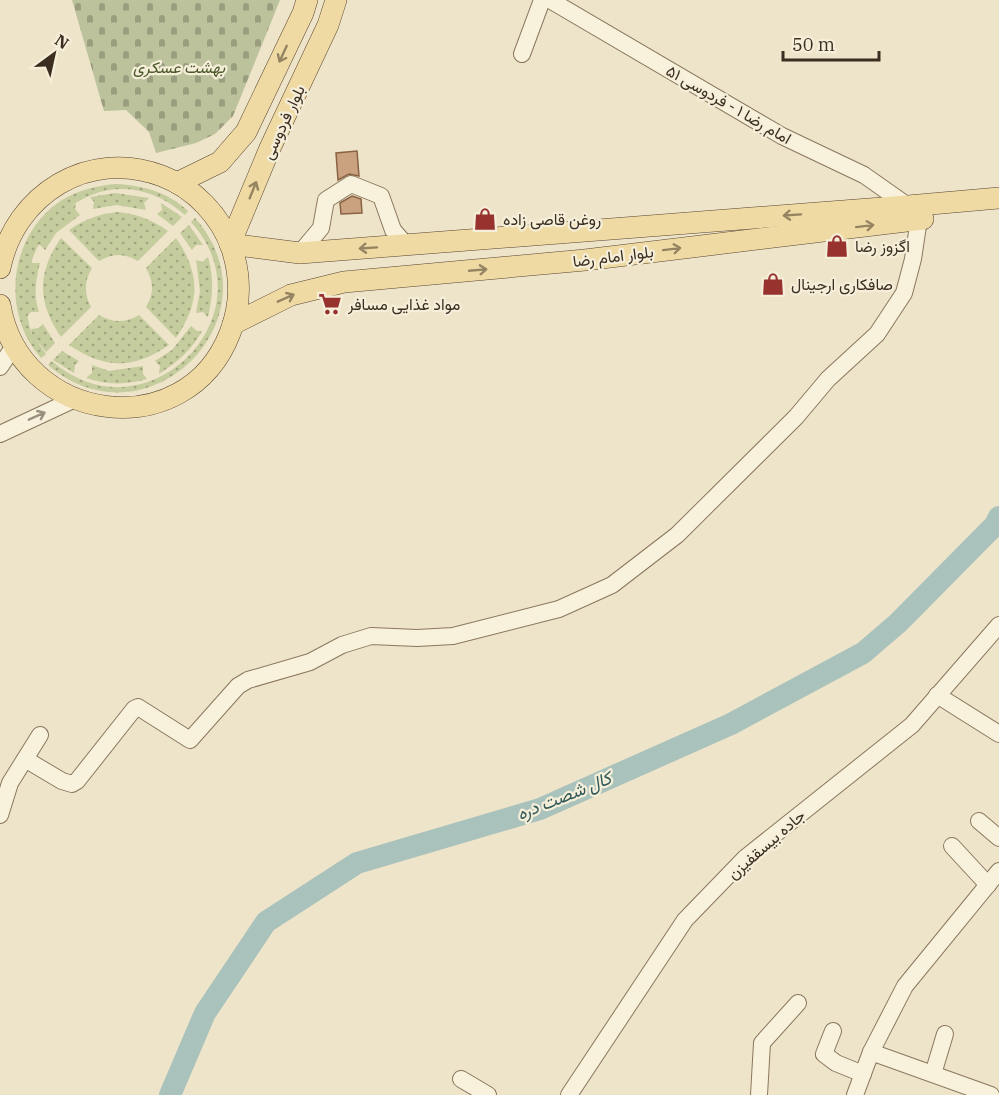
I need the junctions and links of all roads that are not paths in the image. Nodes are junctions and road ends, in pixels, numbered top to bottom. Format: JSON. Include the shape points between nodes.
{"nodes":[{"id":1,"x":307,"y":0,"type":"edge"},
{"id":2,"x":336,"y":0,"type":"edge"},
{"id":3,"x":542,"y":0,"type":"edge"},
{"id":4,"x":550,"y":0,"type":"edge"},
{"id":5,"x":522,"y":54,"type":"dead end"},
{"id":6,"x":177,"y":183,"type":"junction"},
{"id":7,"x":998,"y":201,"type":"edge"},
{"id":8,"x":914,"y":213,"type":"junction"},
{"id":9,"x":582,"y":232,"type":"junction"},
{"id":10,"x":5,"y":240,"type":"edge"},
{"id":11,"x":230,"y":244,"type":"junction"},
{"id":12,"x":406,"y":245,"type":"junction"},
{"id":13,"x":300,"y":253,"type":"junction"},
{"id":14,"x":585,"y":260,"type":"junction"},
{"id":15,"x":0,"y":268,"type":"edge"},
{"id":16,"x":0,"y":305,"type":"edge"},
{"id":17,"x":233,"y":324,"type":"junction"},
{"id":18,"x":7,"y":336,"type":"edge"},
{"id":19,"x":0,"y":367,"type":"edge"},
{"id":20,"x":75,"y":399,"type":"junction"},
{"id":21,"x":0,"y":434,"type":"edge"},
{"id":22,"x":997,"y":630,"type":"edge"},
{"id":23,"x":937,"y":695,"type":"junction"},
{"id":24,"x":999,"y":734,"type":"edge"},
{"id":25,"x":40,"y":735,"type":"dead end"},
{"id":26,"x":25,"y":759,"type":"junction"},
{"id":27,"x":5,"y":780,"type":"edge"},
{"id":28,"x":0,"y":815,"type":"edge"},
{"id":29,"x":979,"y":821,"type":"dead end"},
{"id":30,"x":999,"y":838,"type":"edge"},
{"id":31,"x":952,"y":846,"type":"dead end"},
{"id":32,"x":999,"y":871,"type":"edge"},
{"id":33,"x":988,"y":885,"type":"junction"},
{"id":34,"x":798,"y":1003,"type":"dead end"},
{"id":35,"x":833,"y":1031,"type":"dead end"},
{"id":36,"x":945,"y":1034,"type":"dead end"},
{"id":37,"x":871,"y":1052,"type":"junction"},
{"id":38,"x":863,"y":1074,"type":"junction"},
{"id":39,"x":933,"y":1074,"type":"junction"},
{"id":40,"x":461,"y":1078,"type":"dead end"},
{"id":41,"x":999,"y":1082,"type":"edge"},
{"id":42,"x":488,"y":1095,"type":"edge"},
{"id":43,"x":568,"y":1095,"type":"edge"},
{"id":44,"x":759,"y":1095,"type":"edge"},
{"id":45,"x":855,"y":1095,"type":"edge"},
{"id":46,"x":993,"y":1095,"type":"edge"}],
"edges":[{"from":1,"to":6,"type":"main road","name":"بلوار فردوسی","one_way":true,"via":[[246,132],[220,162]]},
{"from":11,"to":2,"type":"main road","name":"بلوار فردوسی","one_way":true},
{"from":3,"to":5,"type":"street"},
{"from":4,"to":8,"type":"street","name":"امام رضا ۱ - فردوسی ۵۱","via":[[782,136],[864,175]]},
{"from":6,"to":10,"type":"main road","via":[[131,168],[82,173],[39,197]]},
{"from":6,"to":11,"type":"main road","via":[[214,215]]},
{"from":7,"to":8,"type":"main road","name":"بلوار امام رضا"},
{"from":8,"to":9,"type":"main road","name":"بلوار امام رضا","one_way":true},
{"from":14,"to":8,"type":"main road","name":"بلوار امام رضا","one_way":true},
{"from":8,"to":26,"type":"street","via":[[913,259],[904,293],[877,334],[677,535],[612,585],[559,609],[453,636],[371,636],[342,645],[310,662],[238,686],[190,740],[138,707],[72,784]]},
{"from":9,"to":12,"type":"main road","name":"بلوار امام رضا"},
{"from":9,"to":14,"type":"main road"},
{"from":10,"to":15,"type":"main road"},
{"from":11,"to":13,"type":"main road","name":"بلوار امام رضا"},
{"from":11,"to":17,"type":"main road","via":[[239,292]]},
{"from":12,"to":13,"type":"main road","name":"بلوار امام رضا","one_way":true},
{"from":12,"to":13,"type":"street","via":[[393,230],[381,196],[351,184],[326,201],[321,228]]},
{"from":17,"to":14,"type":"main road","name":"بلوار امام رضا","one_way":true,"via":[[291,295],[344,282]]},
{"from":16,"to":18,"type":"main road"},
{"from":17,"to":20,"type":"main road","via":[[210,367],[171,396],[123,408]]},
{"from":18,"to":19,"type":"street"},
{"from":18,"to":20,"type":"main road","via":[[23,360],[46,383]]},
{"from":21,"to":20,"type":"street","one_way":true},
{"from":22,"to":23,"type":"street","name":"جاده بیسقفیزن"},
{"from":23,"to":24,"type":"street"},
{"from":23,"to":43,"type":"street","name":"جاده بیسقفیزن","via":[[912,725],[745,858],[685,920]]},
{"from":25,"to":26,"type":"street"},
{"from":26,"to":27,"type":"street"},
{"from":27,"to":28,"type":"street"},
{"from":29,"to":30,"type":"street"},
{"from":31,"to":33,"type":"street"},
{"from":32,"to":33,"type":"street"},
{"from":33,"to":37,"type":"street","via":[[905,986]]},
{"from":34,"to":44,"type":"street","via":[[762,1043]]},
{"from":35,"to":38,"type":"street","via":[[824,1054]]},
{"from":36,"to":39,"type":"street"},
{"from":37,"to":38,"type":"street"},
{"from":37,"to":39,"type":"street"},
{"from":38,"to":45,"type":"street"},
{"from":39,"to":46,"type":"street"},
{"from":40,"to":42,"type":"street"},
{"from":41,"to":46,"type":"street"}]}
